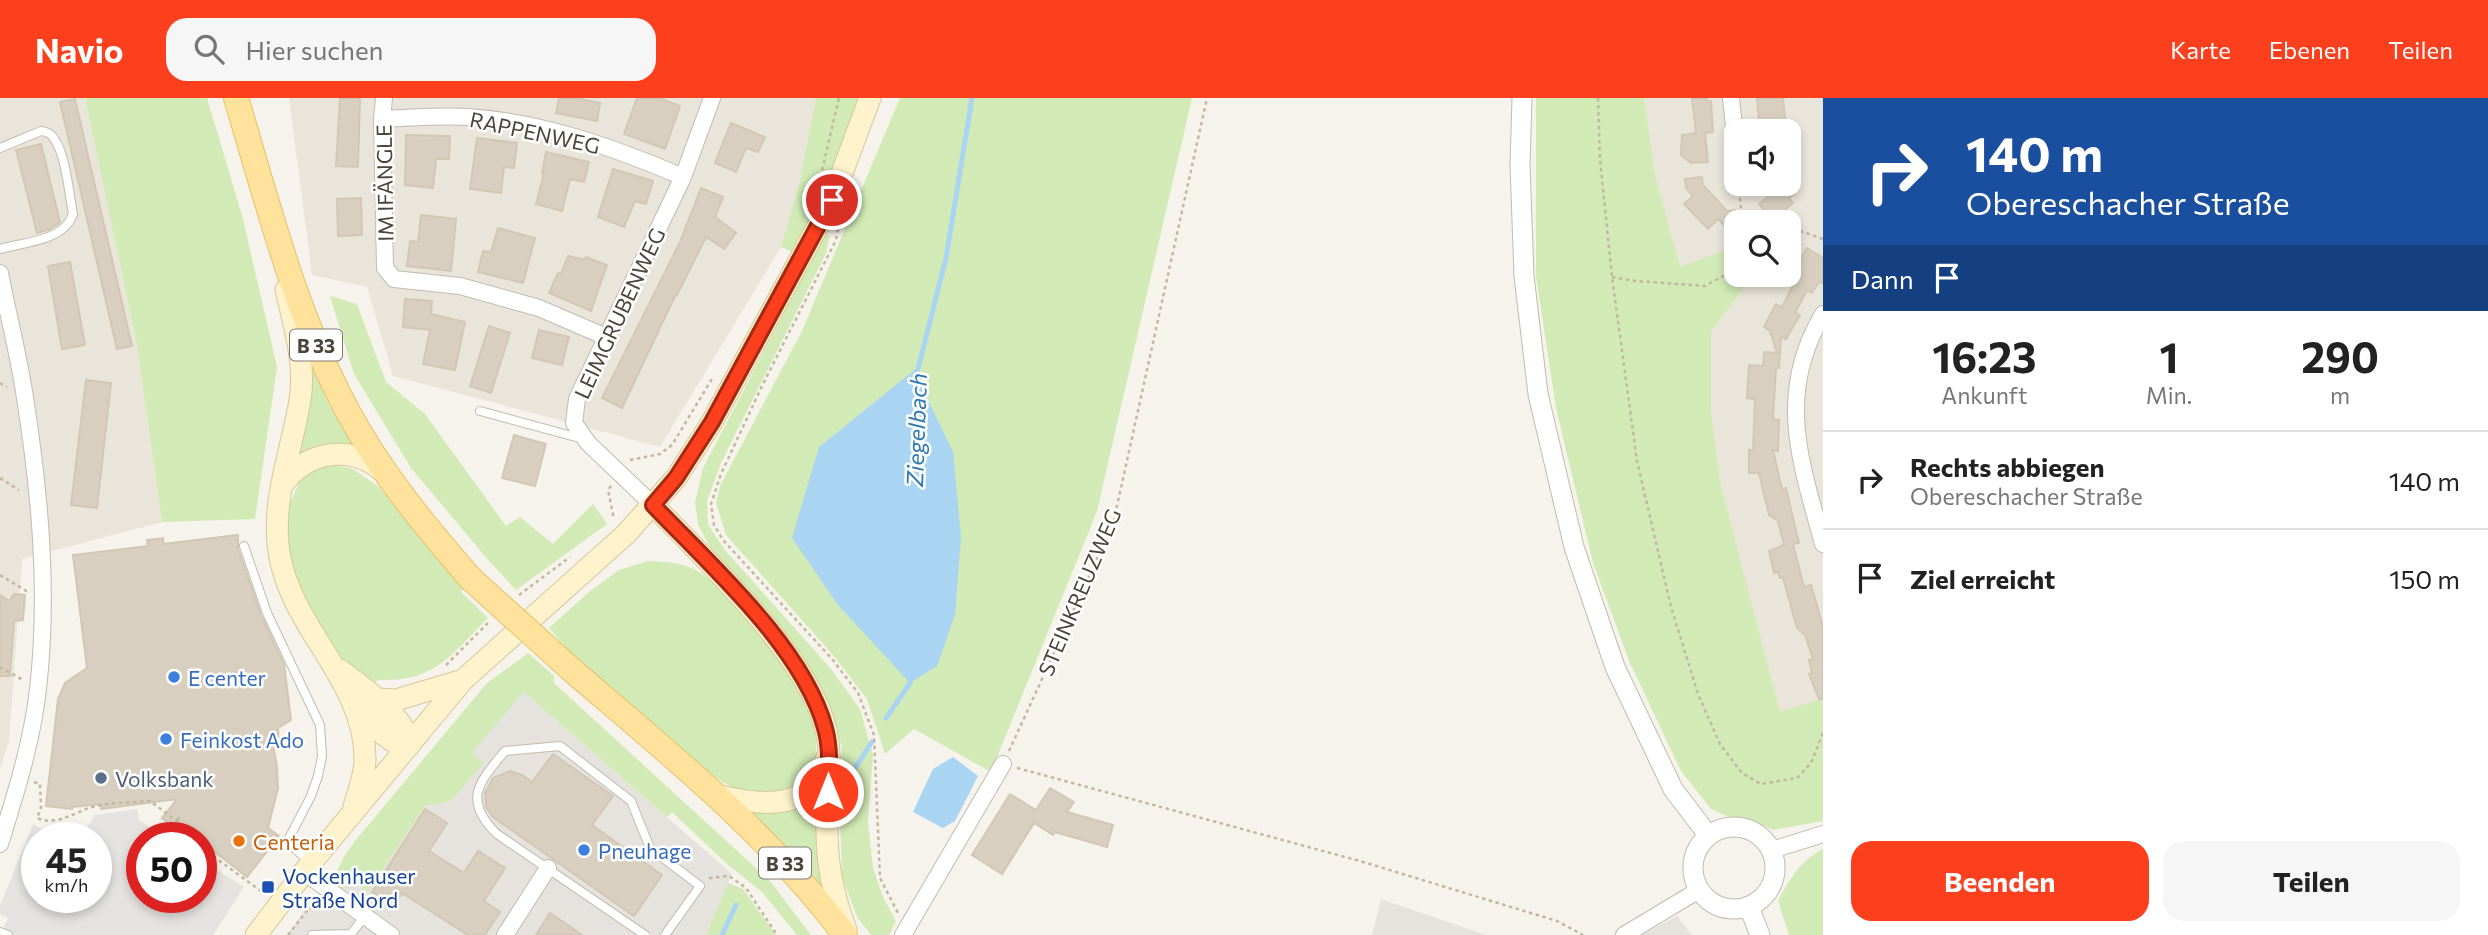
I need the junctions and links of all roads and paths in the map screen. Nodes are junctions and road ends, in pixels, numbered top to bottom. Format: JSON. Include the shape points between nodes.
{"nodes":[{"id":1,"x":236,"y":98,"type":"edge"},
{"id":2,"x":384,"y":98,"type":"edge"},
{"id":3,"x":712,"y":98,"type":"edge"},
{"id":4,"x":839,"y":98,"type":"edge"},
{"id":5,"x":870,"y":98,"type":"edge"},
{"id":6,"x":1207,"y":98,"type":"edge"},
{"id":7,"x":1522,"y":98,"type":"edge"},
{"id":8,"x":1598,"y":98,"type":"edge"},
{"id":9,"x":1731,"y":98,"type":"edge"},
{"id":10,"x":382,"y":119,"type":"junction"},
{"id":11,"x":1733,"y":119,"type":"edge"},
{"id":12,"x":0,"y":148,"type":"edge"},
{"id":13,"x":683,"y":177,"type":"junction"},
{"id":14,"x":820,"y":180,"type":"dead end"},
{"id":15,"x":832,"y":200,"type":"junction"},
{"id":16,"x":270,"y":208,"type":"junction"},
{"id":17,"x":1801,"y":231,"type":"edge"},
{"id":18,"x":1823,"y":239,"type":"edge"},
{"id":19,"x":0,"y":249,"type":"edge"},
{"id":20,"x":0,"y":273,"type":"edge"},
{"id":21,"x":1724,"y":276,"type":"edge"},
{"id":22,"x":1612,"y":277,"type":"junction"},
{"id":23,"x":1823,"y":314,"type":"edge"},
{"id":24,"x":606,"y":337,"type":"junction"},
{"id":25,"x":713,"y":379,"type":"dead end"},
{"id":26,"x":480,"y":411,"type":"dead end"},
{"id":27,"x":586,"y":440,"type":"junction"},
{"id":28,"x":630,"y":460,"type":"dead end"},
{"id":29,"x":385,"y":473,"type":"junction"},
{"id":30,"x":0,"y":478,"type":"edge"},
{"id":31,"x":283,"y":484,"type":"junction"},
{"id":32,"x":37,"y":502,"type":"junction"},
{"id":33,"x":653,"y":505,"type":"junction"},
{"id":34,"x":1823,"y":544,"type":"edge"},
{"id":35,"x":244,"y":546,"type":"dead end"},
{"id":36,"x":0,"y":575,"type":"edge"},
{"id":37,"x":43,"y":600,"type":"junction"},
{"id":38,"x":333,"y":664,"type":"junction"},
{"id":39,"x":0,"y":667,"type":"edge"},
{"id":40,"x":463,"y":680,"type":"junction"},
{"id":41,"x":38,"y":689,"type":"junction"},
{"id":42,"x":347,"y":691,"type":"junction"},
{"id":43,"x":377,"y":699,"type":"junction"},
{"id":44,"x":1823,"y":733,"type":"edge"},
{"id":45,"x":409,"y":746,"type":"junction"},
{"id":46,"x":828,"y":751,"type":"junction"},
{"id":47,"x":1003,"y":764,"type":"junction"},
{"id":48,"x":21,"y":778,"type":"junction"},
{"id":49,"x":719,"y":796,"type":"junction"},
{"id":50,"x":353,"y":812,"type":"junction"},
{"id":51,"x":180,"y":816,"type":"dead end"},
{"id":52,"x":176,"y":821,"type":"joint"},
{"id":53,"x":1823,"y":834,"type":"edge"},
{"id":54,"x":1708,"y":835,"type":"junction"},
{"id":55,"x":0,"y":844,"type":"edge"},
{"id":56,"x":1772,"y":850,"type":"junction"},
{"id":57,"x":217,"y":859,"type":"edge"},
{"id":58,"x":308,"y":868,"type":"junction"},
{"id":59,"x":548,"y":868,"type":"junction"},
{"id":60,"x":701,"y":886,"type":"junction"},
{"id":61,"x":1699,"y":890,"type":"junction"},
{"id":62,"x":265,"y":894,"type":"dead end"},
{"id":63,"x":330,"y":907,"type":"dead end"},
{"id":64,"x":1749,"y":908,"type":"junction"},
{"id":65,"x":364,"y":917,"type":"junction"},
{"id":66,"x":0,"y":932,"type":"edge"},
{"id":67,"x":904,"y":932,"type":"edge"},
{"id":68,"x":8,"y":935,"type":"edge"},
{"id":69,"x":256,"y":935,"type":"edge"},
{"id":70,"x":288,"y":935,"type":"edge"},
{"id":71,"x":312,"y":935,"type":"edge"},
{"id":72,"x":351,"y":935,"type":"edge"},
{"id":73,"x":391,"y":935,"type":"edge"},
{"id":74,"x":505,"y":935,"type":"edge"},
{"id":75,"x":645,"y":935,"type":"edge"},
{"id":76,"x":665,"y":935,"type":"edge"},
{"id":77,"x":777,"y":935,"type":"edge"},
{"id":78,"x":846,"y":935,"type":"edge"},
{"id":79,"x":1583,"y":935,"type":"edge"},
{"id":80,"x":1624,"y":935,"type":"edge"},
{"id":81,"x":1760,"y":935,"type":"edge"}],
"edges":[{"from":1,"to":16,"type":"main road","number":"B 33"},
{"from":2,"to":10,"type":"street","name":"IM IFÄNGLE"},
{"from":3,"to":13,"type":"street","name":"LEIMGRUBENWEG"},
{"from":4,"to":14,"type":"path"},
{"from":5,"to":15,"type":"main road"},
{"from":6,"to":47,"type":"path","name":"STEINKREUZWEG","via":[[1113,524]]},
{"from":7,"to":54,"type":"street","via":[[1524,276],[1538,394],[1574,547],[1615,667],[1673,789]]},
{"from":8,"to":22,"type":"path"},
{"from":9,"to":11,"type":"street"},
{"from":10,"to":13,"type":"street","name":"RAPPENWEG","via":[[468,117],[545,129],[617,149]]},
{"from":10,"to":24,"type":"street","name":"IM IFÄNGLE","via":[[385,268],[394,279],[460,286],[539,308]]},
{"from":12,"to":19,"type":"lane","via":[[41,131],[55,138],[73,214],[58,233]]},
{"from":13,"to":24,"type":"street","name":"LEIMGRUBENWEG"},
{"from":15,"to":33,"type":"main road","via":[[712,422]]},
{"from":15,"to":67,"type":"path","via":[[841,215],[836,240],[762,387],[711,503],[714,525],[723,540],[858,693],[874,735],[880,878]]},
{"from":16,"to":29,"type":"main road","number":"B 33","via":[[318,350]]},
{"from":16,"to":31,"type":"main road","via":[[302,377]]},
{"from":17,"to":18,"type":"path"},
{"from":20,"to":32,"type":"street","via":[[25,397]]},
{"from":21,"to":22,"type":"path","via":[[1705,286]]},
{"from":22,"to":44,"type":"path","via":[[1637,461],[1671,607],[1698,694],[1720,744],[1742,773],[1761,784],[1797,778],[1811,763]]},
{"from":23,"to":34,"type":"street","via":[[1803,359],[1795,416],[1798,453]]},
{"from":24,"to":27,"type":"street","name":"LEIMGRUBENWEG","via":[[577,399],[574,423]]},
{"from":25,"to":28,"type":"path","via":[[672,445],[660,454]]},
{"from":26,"to":27,"type":"lane"},
{"from":27,"to":33,"type":"street","name":"LEIMGRUBENWEG"},
{"from":29,"to":31,"type":"main road","via":[[355,455],[331,453],[299,466]]},
{"from":29,"to":49,"type":"main road","number":"B 33","bridge":true,"via":[[471,578]]},
{"from":30,"to":32,"type":"path"},
{"from":31,"to":38,"type":"main road","via":[[277,534],[282,568],[302,615]]},
{"from":32,"to":37,"type":"street"},
{"from":33,"to":40,"type":"main road"},
{"from":33,"to":46,"type":"main road","via":[[781,646],[817,708]]},
{"from":35,"to":58,"type":"lane","via":[[267,613],[320,725],[318,776],[287,842]]},
{"from":36,"to":37,"type":"path"},
{"from":37,"to":41,"type":"street"},
{"from":38,"to":42,"type":"main road"},
{"from":38,"to":43,"type":"main road"},
{"from":39,"to":41,"type":"path"},
{"from":40,"to":43,"type":"main road","via":[[396,700]]},
{"from":40,"to":45,"type":"main road"},
{"from":41,"to":48,"type":"street"},
{"from":42,"to":45,"type":"main road","via":[[392,742]]},
{"from":42,"to":50,"type":"main road","via":[[364,741],[365,764]]},
{"from":43,"to":45,"type":"main road","via":[[405,727]]},
{"from":45,"to":50,"type":"main road"},
{"from":46,"to":49,"type":"main road","via":[[816,780],[791,799],[761,804]]},
{"from":46,"to":78,"type":"main road","via":[[830,873]]},
{"from":47,"to":67,"type":"street"},
{"from":47,"to":79,"type":"path","via":[[1360,861],[1556,921]]},
{"from":48,"to":52,"type":"path","via":[[40,784],[37,818],[45,822],[90,808],[150,801]]},
{"from":48,"to":55,"type":"street"},
{"from":49,"to":78,"type":"main road","number":"B 33","via":[[788,866]]},
{"from":50,"to":58,"type":"main road"},
{"from":51,"to":52,"type":"path"},
{"from":53,"to":56,"type":"street"},
{"from":54,"to":56,"type":"street","via":[[1725,827],[1744,828],[1760,836]]},
{"from":54,"to":61,"type":"street","via":[[1693,861]]},
{"from":56,"to":64,"type":"street","via":[[1773,884]]},
{"from":57,"to":62,"type":"path"},
{"from":58,"to":65,"type":"street"},
{"from":58,"to":69,"type":"main road"},
{"from":59,"to":60,"type":"lane","via":[[497,834],[478,807],[480,782],[505,751],[560,746],[631,800],[650,848]]},
{"from":59,"to":74,"type":"street"},
{"from":59,"to":75,"type":"lane"},
{"from":60,"to":76,"type":"lane"},
{"from":60,"to":77,"type":"path","via":[[711,876],[729,876],[746,888]]},
{"from":61,"to":64,"type":"street","via":[[1712,904],[1730,910]]},
{"from":61,"to":80,"type":"street"},
{"from":63,"to":70,"type":"path","via":[[309,908]]},
{"from":64,"to":81,"type":"street"},
{"from":65,"to":72,"type":"lane"},
{"from":65,"to":73,"type":"street"},
{"from":66,"to":68,"type":"lane"},
{"from":71,"to":72,"type":"lane"}]}
